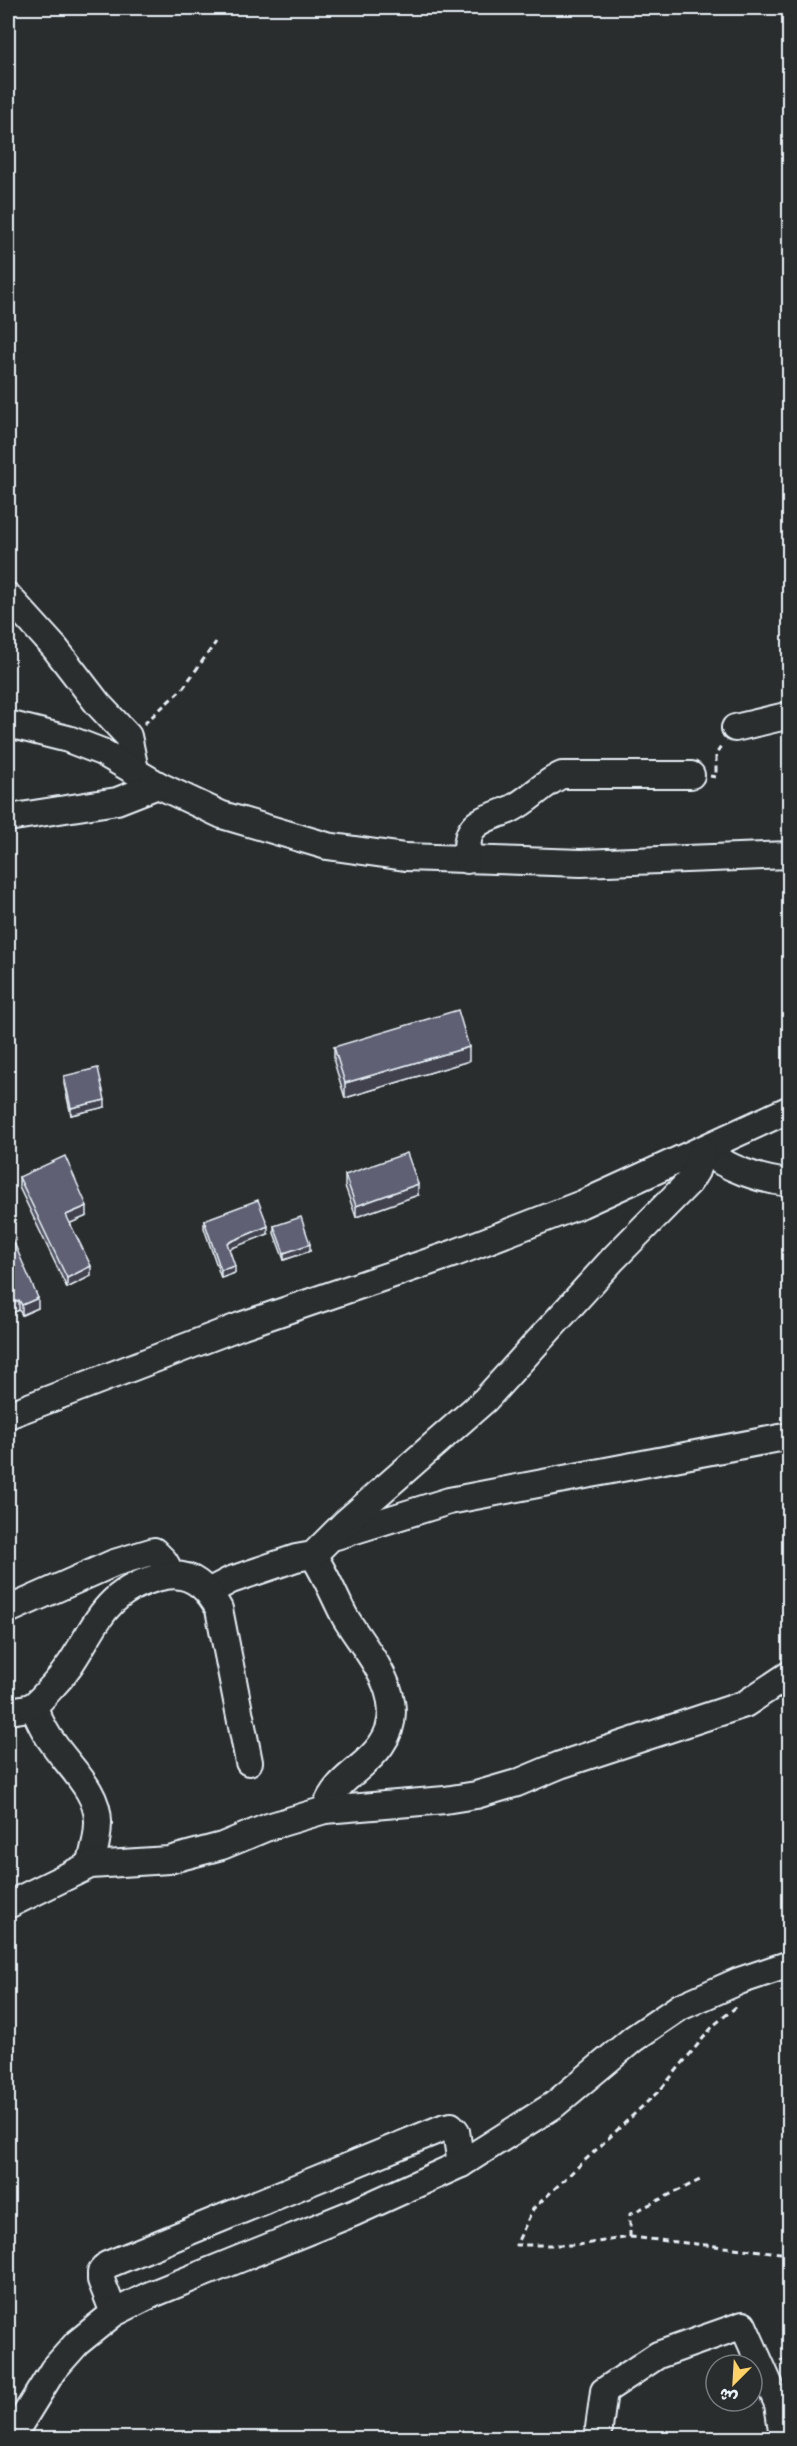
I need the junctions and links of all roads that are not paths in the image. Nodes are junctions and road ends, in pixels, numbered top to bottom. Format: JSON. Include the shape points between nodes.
{"nodes":[{"id":1,"x":8,"y":596,"type":"edge"},
{"id":2,"x":789,"y":715,"type":"edge"},
{"id":3,"x":8,"y":724,"type":"edge"},
{"id":4,"x":735,"y":728,"type":"road end"},
{"id":5,"x":135,"y":770,"type":"junction"},
{"id":6,"x":691,"y":775,"type":"road end"},
{"id":7,"x":158,"y":785,"type":"junction"},
{"id":8,"x":8,"y":818,"type":"edge"},
{"id":9,"x":789,"y":855,"type":"edge"},
{"id":10,"x":467,"y":860,"type":"junction"},
{"id":11,"x":789,"y":1109,"type":"edge"},
{"id":12,"x":703,"y":1150,"type":"junction"},
{"id":13,"x":789,"y":1183,"type":"edge"},
{"id":14,"x":8,"y":1415,"type":"edge"},
{"id":15,"x":789,"y":1436,"type":"edge"},
{"id":16,"x":322,"y":1547,"type":"junction"},
{"id":17,"x":172,"y":1575,"type":"junction"},
{"id":18,"x":210,"y":1591,"type":"junction"},
{"id":19,"x":8,"y":1610,"type":"edge"},
{"id":20,"x":789,"y":1674,"type":"edge"},
{"id":21,"x":33,"y":1706,"type":"junction"},
{"id":22,"x":8,"y":1711,"type":"edge"},
{"id":23,"x":249,"y":1762,"type":"dead end"},
{"id":24,"x":325,"y":1810,"type":"junction"},
{"id":25,"x":90,"y":1865,"type":"junction"},
{"id":26,"x":8,"y":1905,"type":"edge"},
{"id":27,"x":789,"y":1964,"type":"edge"},
{"id":28,"x":461,"y":2164,"type":"junction"},
{"id":29,"x":114,"y":2313,"type":"junction"},
{"id":30,"x":599,"y":2428,"type":"dead end"},
{"id":31,"x":785,"y":2435,"type":"edge"},
{"id":32,"x":11,"y":2439,"type":"edge"}],
"edges":[{"from":1,"to":5,"type":"street","via":[[128,736]]},
{"from":2,"to":4,"type":"street"},
{"from":3,"to":5,"type":"street","via":[[68,739]]},
{"from":5,"to":7,"type":"street"},
{"from":6,"to":10,"type":"street","via":[[562,775],[472,830],[466,844]]},
{"from":7,"to":8,"type":"street","via":[[117,801]]},
{"from":7,"to":10,"type":"street","via":[[222,815],[327,846],[405,857]]},
{"from":9,"to":10,"type":"street","via":[[581,863]]},
{"from":11,"to":12,"type":"street"},
{"from":12,"to":13,"type":"street","via":[[742,1172]]},
{"from":12,"to":14,"type":"street","via":[[582,1204],[455,1253],[243,1325]]},
{"from":12,"to":16,"type":"street","via":[[689,1182],[613,1259],[486,1400]]},
{"from":15,"to":16,"type":"street","via":[[449,1501]]},
{"from":16,"to":18,"type":"street"},
{"from":16,"to":24,"type":"street","via":[[327,1575],[344,1614],[378,1665],[391,1696],[393,1713],[382,1744],[338,1784]]},
{"from":17,"to":18,"type":"street","via":[[195,1580]]},
{"from":17,"to":19,"type":"street","via":[[154,1551],[114,1563]]},
{"from":17,"to":21,"type":"street","via":[[146,1580],[123,1591],[94,1625],[56,1682]]},
{"from":18,"to":23,"type":"street","via":[[224,1626]]},
{"from":20,"to":24,"type":"street","via":[[745,1704],[517,1783],[445,1800]]},
{"from":21,"to":22,"type":"street"},
{"from":21,"to":25,"type":"street","via":[[52,1743],[86,1787],[95,1807],[99,1821]]},
{"from":24,"to":25,"type":"street","via":[[194,1855],[146,1863]]},
{"from":25,"to":26,"type":"street"},
{"from":27,"to":28,"type":"street","via":[[680,2007],[633,2039],[554,2105]]},
{"from":28,"to":29,"type":"street"},
{"from":28,"to":29,"type":"street","via":[[456,2131],[451,2126],[444,2127],[107,2265],[101,2280]]},
{"from":29,"to":32,"type":"street","via":[[53,2370]]},
{"from":30,"to":31,"type":"street","via":[[604,2391],[658,2355],[743,2325],[778,2404]]}]}
